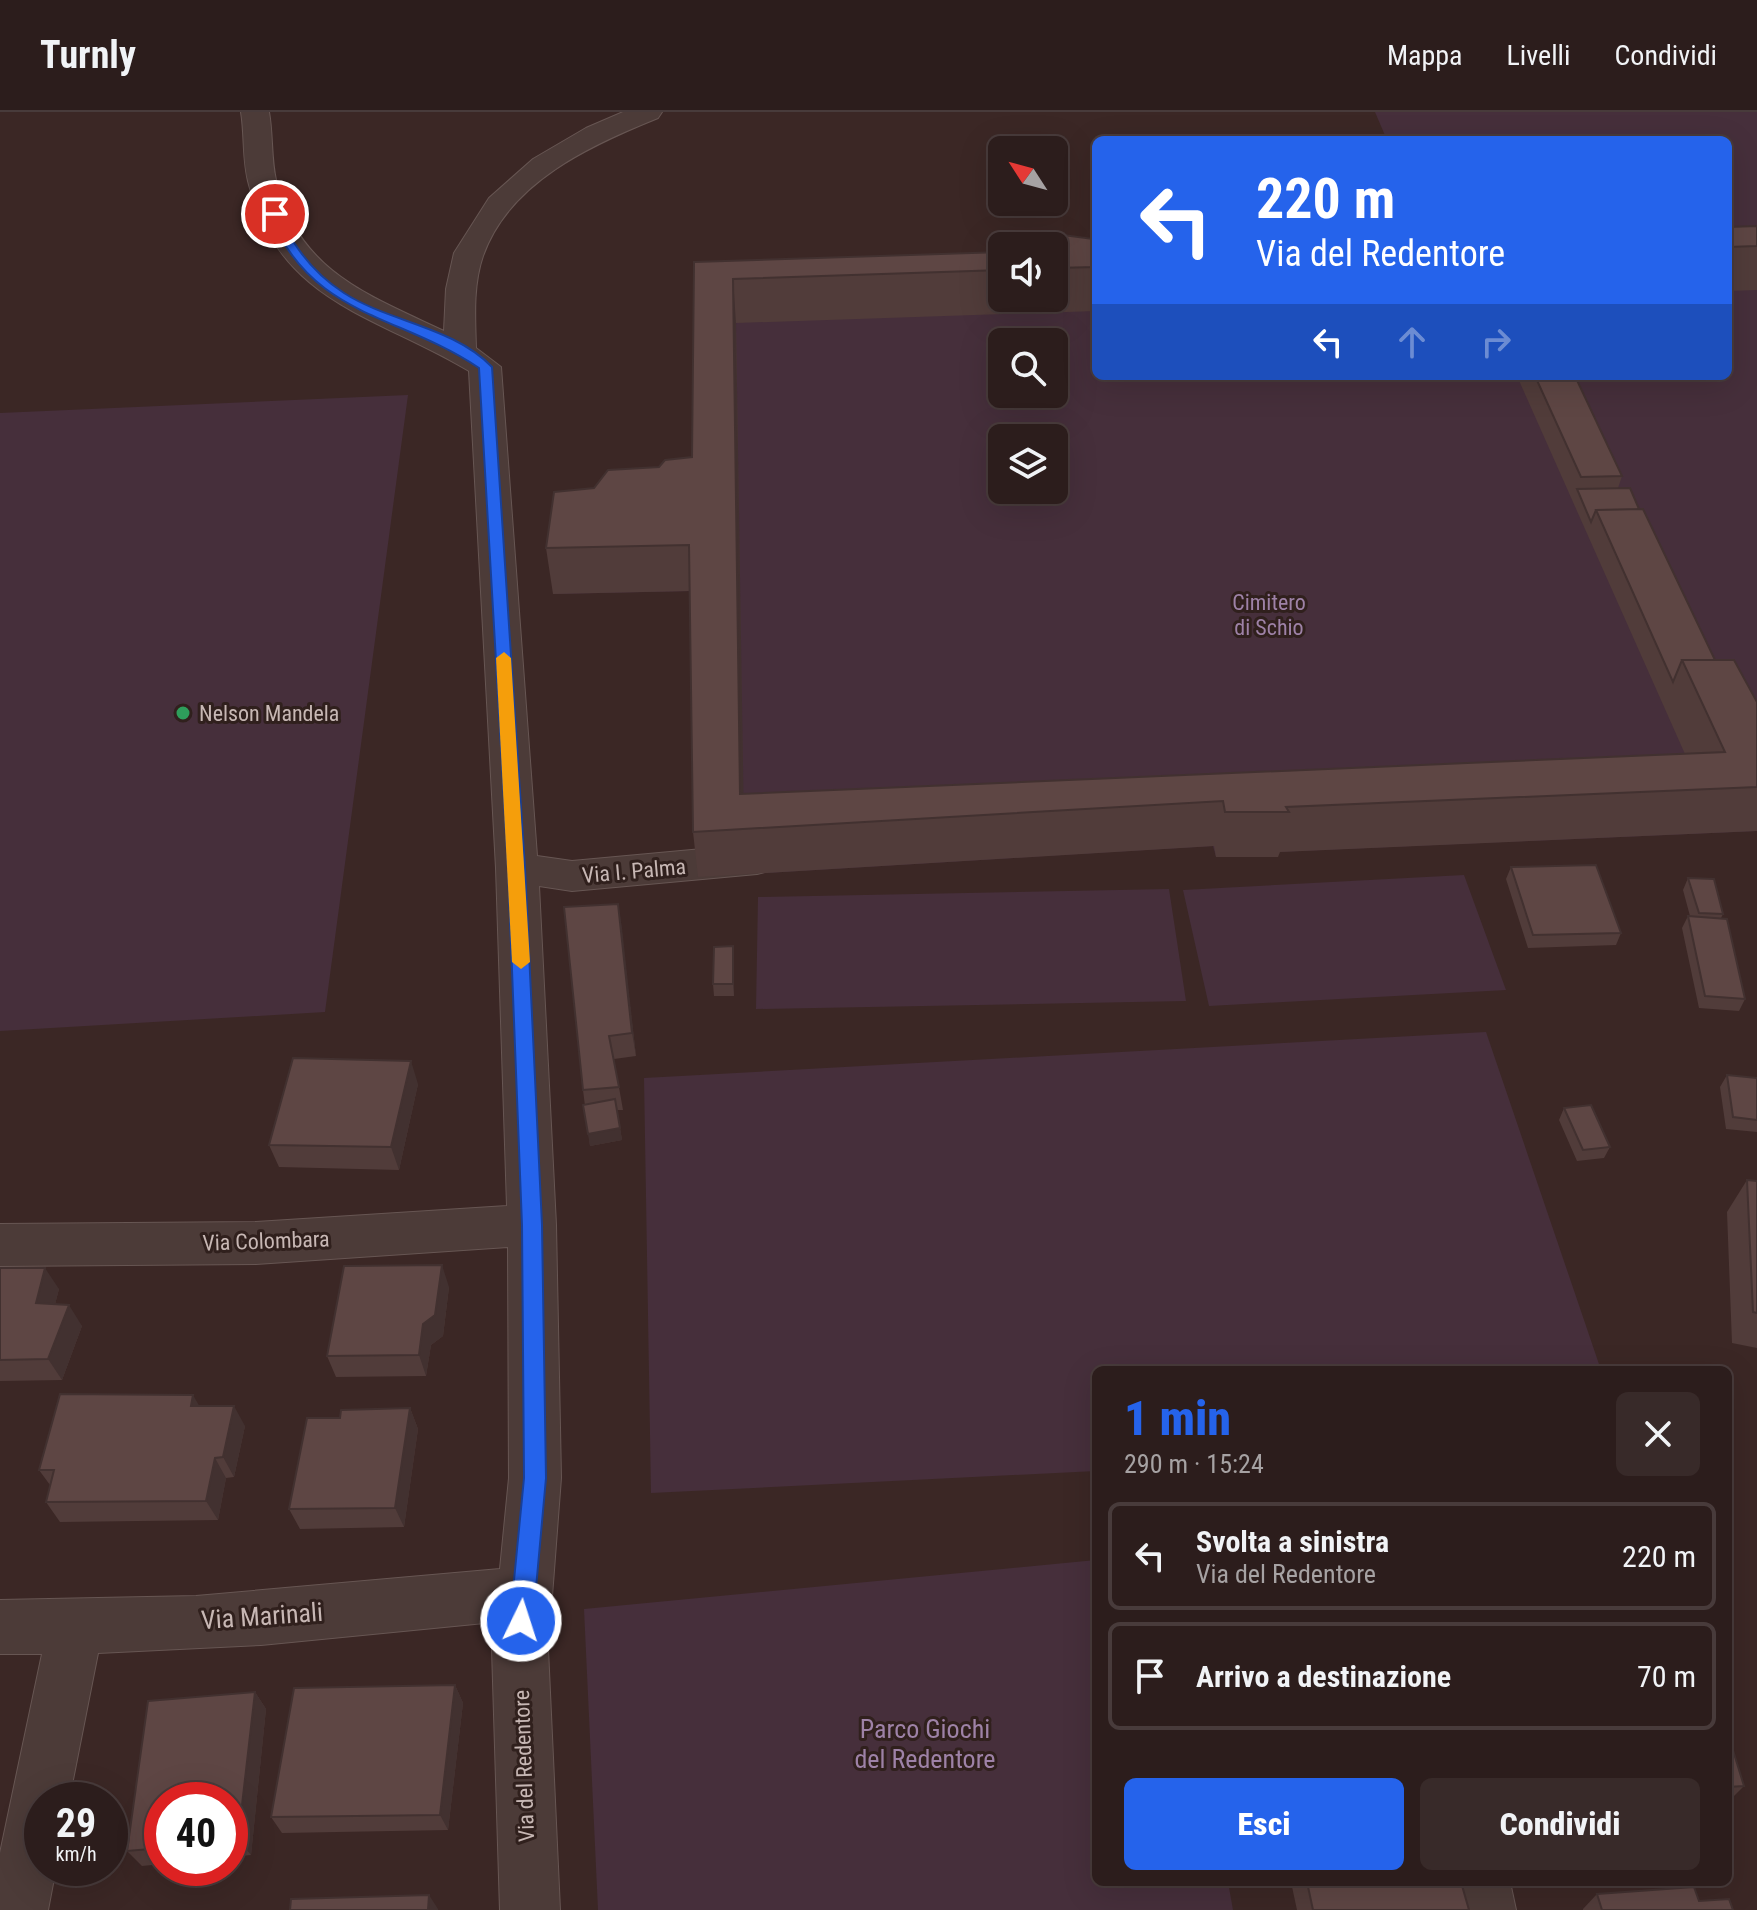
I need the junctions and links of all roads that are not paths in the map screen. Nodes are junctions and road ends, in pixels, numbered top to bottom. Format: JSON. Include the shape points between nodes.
{"nodes":[{"id":1,"x":255,"y":112,"type":"edge"},
{"id":2,"x":648,"y":112,"type":"edge"},
{"id":3,"x":460,"y":350,"type":"junction"},
{"id":4,"x":792,"y":856,"type":"edge"},
{"id":5,"x":517,"y":868,"type":"junction"},
{"id":6,"x":532,"y":1225,"type":"junction"},
{"id":7,"x":0,"y":1245,"type":"edge"},
{"id":8,"x":522,"y":1593,"type":"junction"},
{"id":9,"x":0,"y":1627,"type":"edge"},
{"id":10,"x":75,"y":1629,"type":"junction"},
{"id":11,"x":1481,"y":1886,"type":"edge"},
{"id":12,"x":18,"y":1910,"type":"edge"},
{"id":13,"x":530,"y":1910,"type":"edge"},
{"id":14,"x":1486,"y":1910,"type":"edge"}],
"edges":[{"from":1,"to":3,"type":"street","name":"Via del Redentore","via":[[263,188],[286,241],[312,275],[341,297]]},
{"from":2,"to":3,"type":"street","via":[[613,125],[548,163],[500,201],[469,252],[459,305]]},
{"from":3,"to":5,"type":"street","name":"Via del Redentore","via":[[485,367]]},
{"from":4,"to":5,"type":"street","name":"Via I. Palma","via":[[572,876]]},
{"from":5,"to":6,"type":"street","name":"Via del Redentore"},
{"from":6,"to":7,"type":"street","name":"Via Colombara","via":[[256,1243]]},
{"from":6,"to":8,"type":"street","name":"Via del Redentore","via":[[535,1478]]},
{"from":8,"to":10,"type":"street","name":"Via Marinali"},
{"from":8,"to":13,"type":"street","name":"Via del Redentore"},
{"from":9,"to":10,"type":"street","name":"Via Marinali"},
{"from":10,"to":12,"type":"street"},
{"from":11,"to":14,"type":"street"}]}
